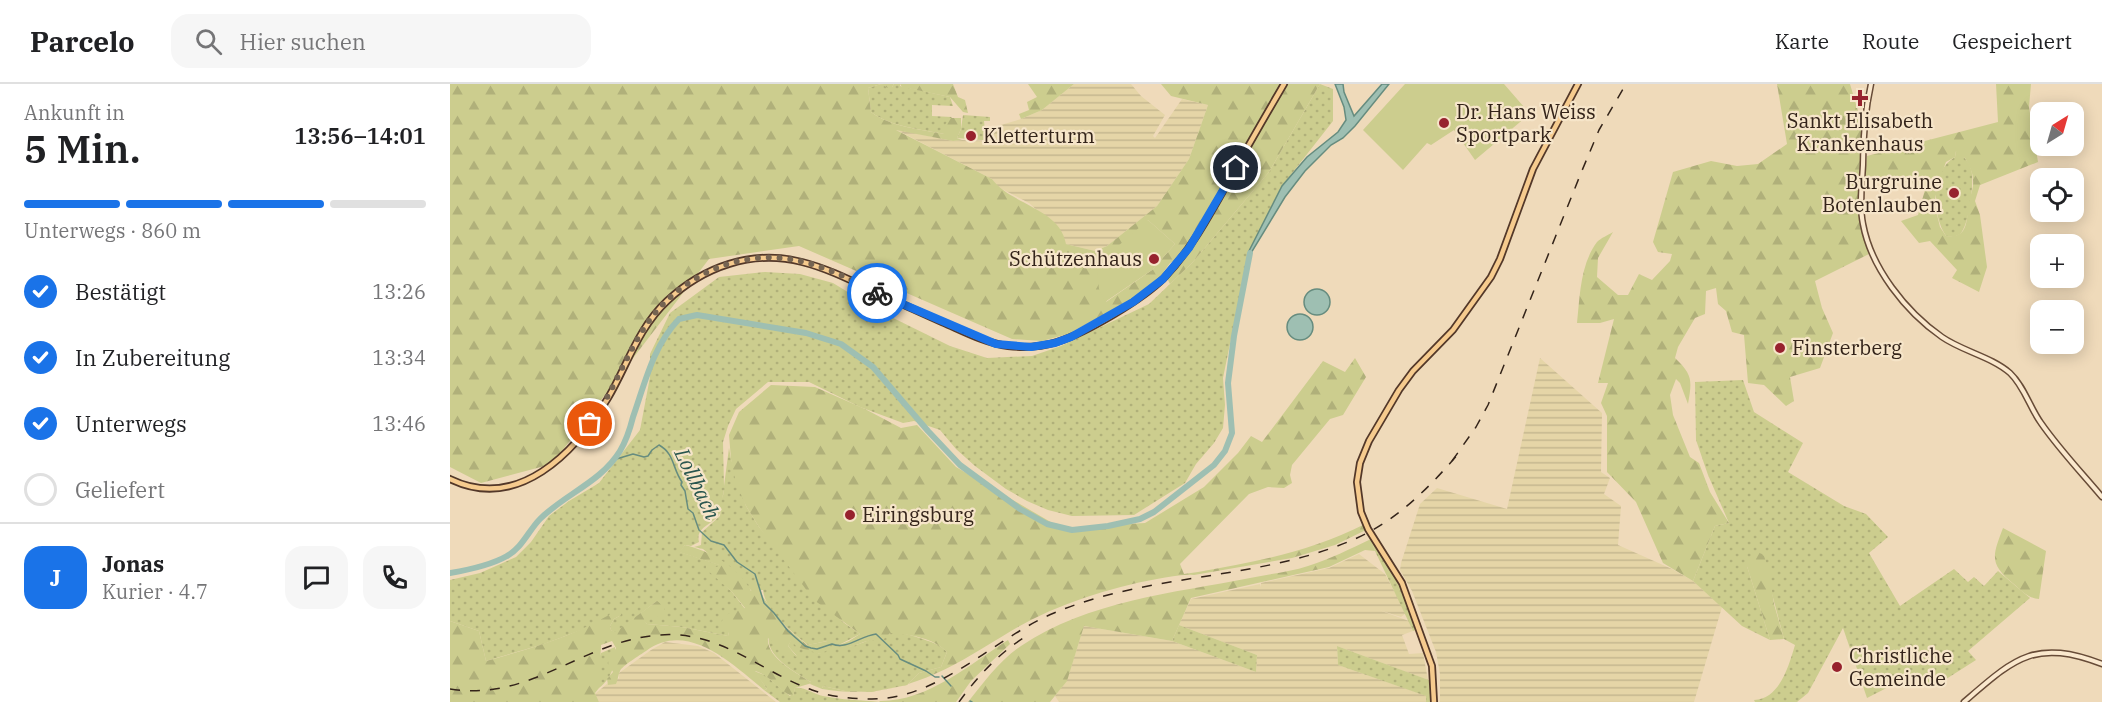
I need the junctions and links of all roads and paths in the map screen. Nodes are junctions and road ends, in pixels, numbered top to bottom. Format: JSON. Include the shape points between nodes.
{"nodes":[{"id":1,"x":1284,"y":84,"type":"edge"},
{"id":2,"x":1578,"y":84,"type":"edge"},
{"id":3,"x":1871,"y":84,"type":"edge"},
{"id":4,"x":450,"y":479,"type":"edge"},
{"id":5,"x":2102,"y":496,"type":"edge"},
{"id":6,"x":2102,"y":664,"type":"edge"},
{"id":7,"x":1434,"y":702,"type":"edge"},
{"id":8,"x":1964,"y":702,"type":"edge"}],
"edges":[{"from":1,"to":4,"type":"main road","via":[[1176,265],[1154,287],[1071,337],[1031,347],[1007,346],[802,262],[765,257],[724,265],[688,284],[656,312],[598,413],[548,468],[520,483],[495,489]]},
{"from":2,"to":7,"type":"main road","via":[[1533,169],[1496,269],[1448,336],[1413,371],[1363,453],[1357,482],[1359,503],[1365,524],[1402,583],[1428,652]]},
{"from":3,"to":5,"type":"street","via":[[1863,148],[1862,214],[1875,260],[1900,299],[1920,321],[1960,349],[2010,373],[2048,433]]},
{"from":6,"to":8,"type":"street","via":[[2072,654],[2029,656],[2009,664]]}]}
